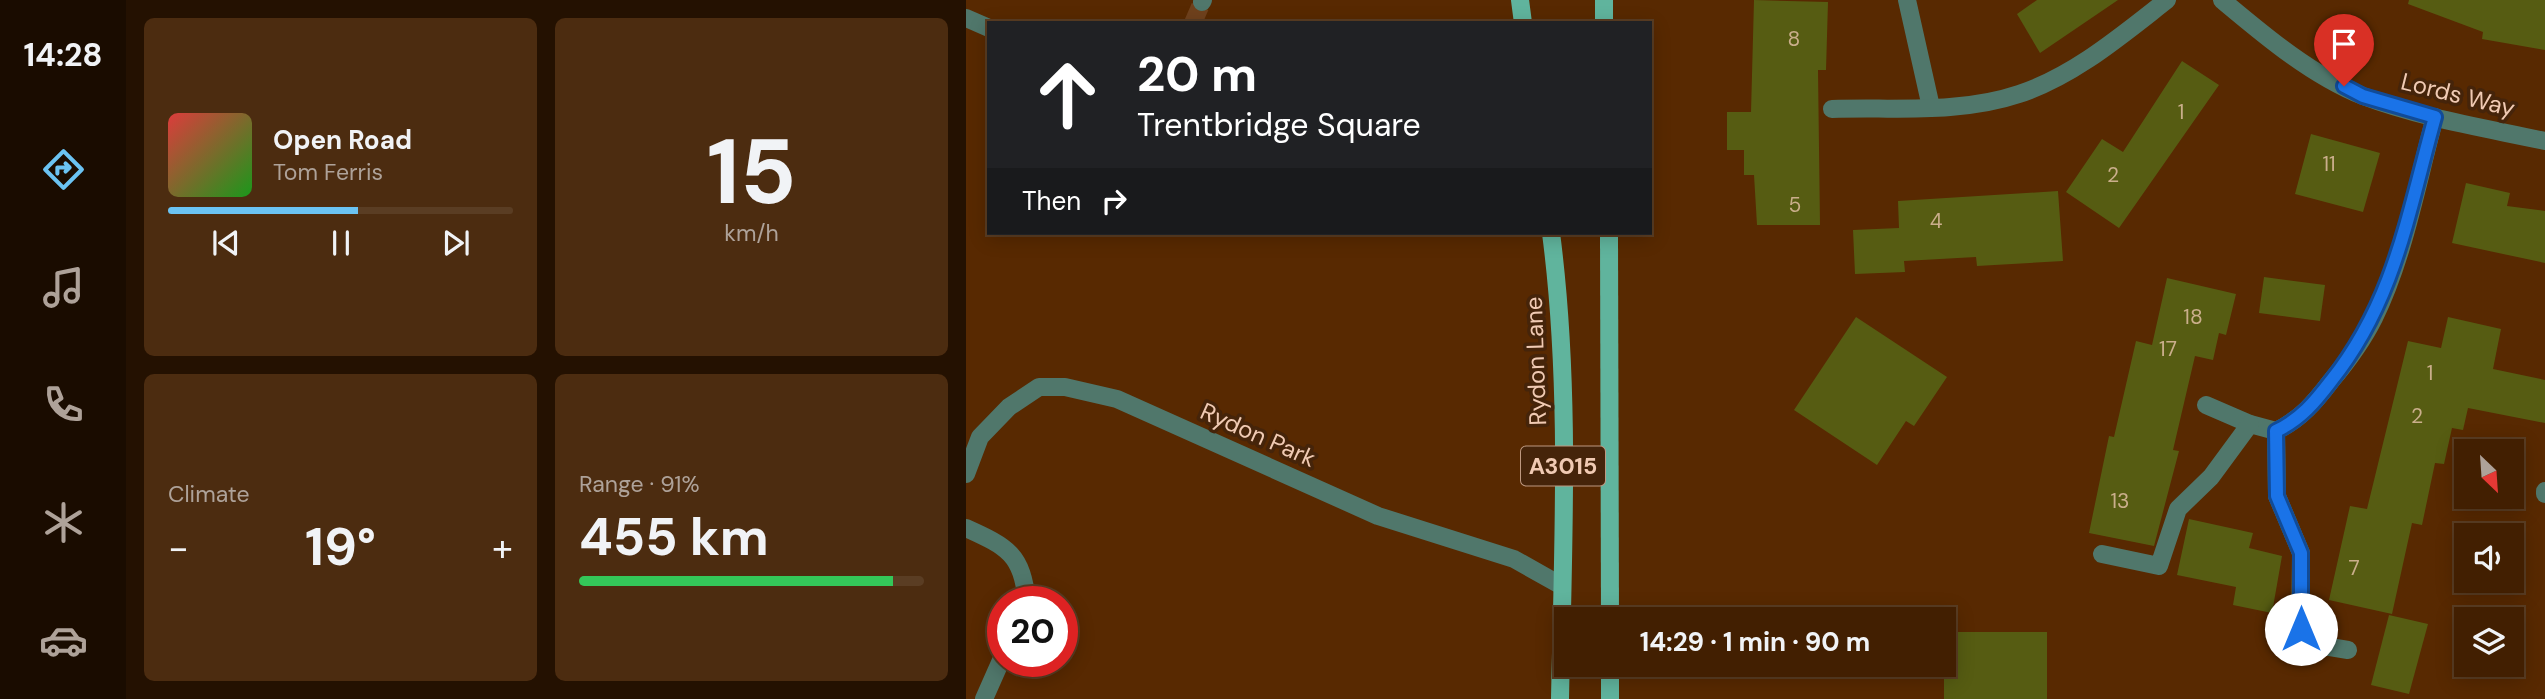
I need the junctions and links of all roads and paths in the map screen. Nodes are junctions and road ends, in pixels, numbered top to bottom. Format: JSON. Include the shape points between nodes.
{"nodes":[{"id":1,"x":1520,"y":0,"type":"edge"},
{"id":2,"x":1604,"y":0,"type":"edge"},
{"id":3,"x":1907,"y":0,"type":"edge"},
{"id":4,"x":2167,"y":0,"type":"edge"},
{"id":5,"x":2222,"y":0,"type":"edge"},
{"id":6,"x":966,"y":18,"type":"edge"},
{"id":7,"x":1523,"y":21,"type":"edge"},
{"id":8,"x":1604,"y":21,"type":"edge"},
{"id":9,"x":987,"y":26,"type":"edge"},
{"id":10,"x":1931,"y":107,"type":"junction"},
{"id":11,"x":1832,"y":109,"type":"dead end"},
{"id":12,"x":2435,"y":117,"type":"junction"},
{"id":13,"x":2545,"y":141,"type":"edge"},
{"id":14,"x":1551,"y":235,"type":"edge"},
{"id":15,"x":1609,"y":235,"type":"edge"},
{"id":16,"x":2206,"y":405,"type":"dead end"},
{"id":17,"x":2250,"y":424,"type":"junction"},
{"id":18,"x":2276,"y":431,"type":"junction"},
{"id":19,"x":966,"y":474,"type":"edge"},
{"id":20,"x":966,"y":528,"type":"edge"},
{"id":21,"x":2102,"y":554,"type":"dead end"},
{"id":22,"x":1026,"y":586,"type":"edge"},
{"id":23,"x":1562,"y":586,"type":"junction"},
{"id":24,"x":1610,"y":607,"type":"edge"},
{"id":25,"x":2348,"y":650,"type":"dead end"},
{"id":26,"x":994,"y":677,"type":"edge"},
{"id":27,"x":1610,"y":677,"type":"edge"},
{"id":28,"x":984,"y":699,"type":"edge"},
{"id":29,"x":1560,"y":699,"type":"edge"},
{"id":30,"x":1610,"y":699,"type":"edge"}],
"edges":[{"from":1,"to":7,"type":"main road"},
{"from":2,"to":8,"type":"main road"},
{"from":3,"to":10,"type":"street"},
{"from":4,"to":10,"type":"street","via":[[2044,84],[1975,104]]},
{"from":5,"to":12,"type":"street","name":"Lords Way","via":[[2325,76],[2363,96]]},
{"from":6,"to":9,"type":"street"},
{"from":10,"to":11,"type":"street"},
{"from":12,"to":13,"type":"street","name":"Lords Way"},
{"from":12,"to":18,"type":"street","via":[[2390,281],[2373,320],[2310,408]]},
{"from":14,"to":23,"type":"main road","name":"Rydon Lane","number":"A3015","via":[[1559,302]]},
{"from":15,"to":24,"type":"main road","number":"A3015"},
{"from":16,"to":17,"type":"street"},
{"from":17,"to":18,"type":"street"},
{"from":17,"to":21,"type":"street","via":[[2211,477],[2178,509],[2159,566]]},
{"from":18,"to":25,"type":"street","via":[[2277,496],[2301,553],[2300,642]]},
{"from":19,"to":23,"type":"street","name":"Rydon Park","via":[[981,437],[1009,407],[1039,387],[1065,387],[1117,399],[1378,516],[1514,559]]},
{"from":20,"to":22,"type":"street","via":[[1005,549],[1024,570]]},
{"from":23,"to":29,"type":"main road","name":"Rydon Lane","number":"A3015"},
{"from":26,"to":28,"type":"street"},
{"from":27,"to":30,"type":"main road"}]}
